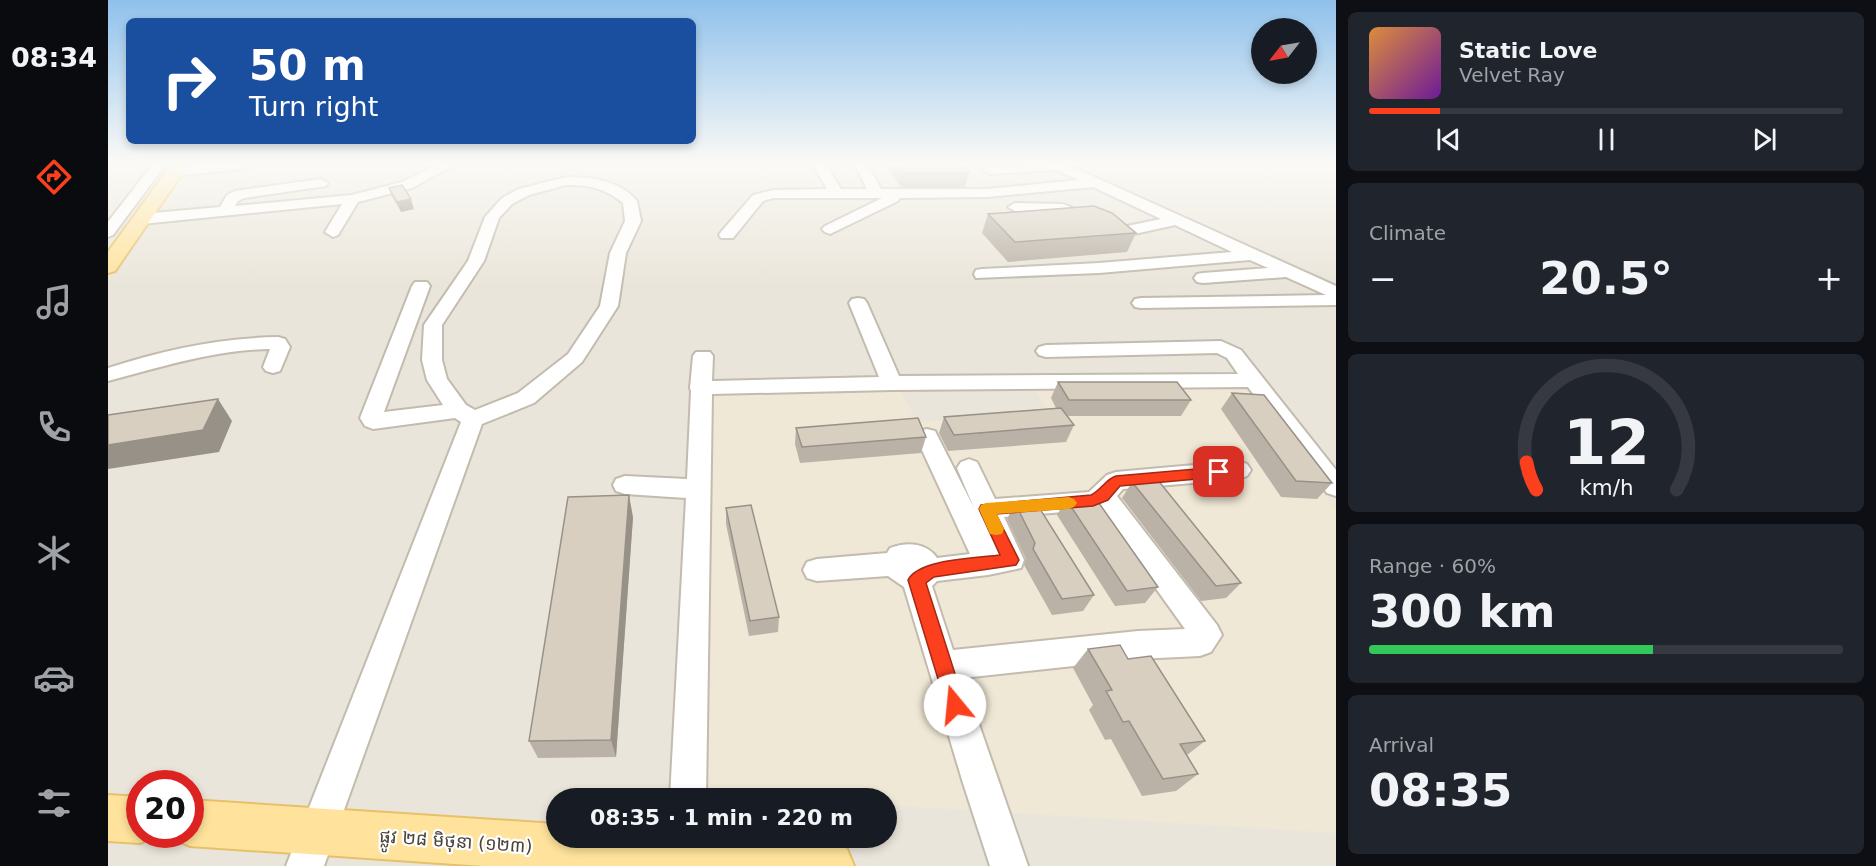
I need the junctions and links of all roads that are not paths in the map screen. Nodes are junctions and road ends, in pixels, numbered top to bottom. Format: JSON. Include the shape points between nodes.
{"nodes":[{"id":1,"x":134,"y":205,"type":"edge"},
{"id":2,"x":150,"y":205,"type":"edge"},
{"id":3,"x":228,"y":205,"type":"edge"},
{"id":4,"x":284,"y":205,"type":"edge"},
{"id":5,"x":348,"y":205,"type":"edge"},
{"id":6,"x":503,"y":205,"type":"edge"},
{"id":7,"x":631,"y":205,"type":"edge"},
{"id":8,"x":751,"y":205,"type":"edge"},
{"id":9,"x":876,"y":205,"type":"edge"},
{"id":10,"x":1011,"y":205,"type":"edge"},
{"id":11,"x":1143,"y":205,"type":"edge"},
{"id":12,"x":225,"y":211,"type":"junction"},
{"id":13,"x":142,"y":219,"type":"junction"},
{"id":14,"x":1176,"y":220,"type":"junction"},
{"id":15,"x":830,"y":229,"type":"dead end"},
{"id":16,"x":108,"y":232,"type":"edge"},
{"id":17,"x":333,"y":232,"type":"dead end"},
{"id":18,"x":727,"y":235,"type":"dead end"},
{"id":19,"x":1252,"y":255,"type":"junction"},
{"id":20,"x":108,"y":267,"type":"edge"},
{"id":21,"x":1290,"y":272,"type":"junction"},
{"id":22,"x":982,"y":274,"type":"dead end"},
{"id":23,"x":1203,"y":278,"type":"dead end"},
{"id":24,"x":421,"y":286,"type":"dead end"},
{"id":25,"x":1334,"y":292,"type":"edge"},
{"id":26,"x":858,"y":303,"type":"dead end"},
{"id":27,"x":1141,"y":303,"type":"dead end"},
{"id":28,"x":1046,"y":351,"type":"dead end"},
{"id":29,"x":703,"y":356,"type":"dead end"},
{"id":30,"x":273,"y":367,"type":"dead end"},
{"id":31,"x":108,"y":375,"type":"edge"},
{"id":32,"x":1251,"y":380,"type":"junction"},
{"id":33,"x":891,"y":383,"type":"junction"},
{"id":34,"x":700,"y":388,"type":"junction"},
{"id":35,"x":465,"y":414,"type":"junction"},
{"id":36,"x":927,"y":437,"type":"edge"},
{"id":37,"x":969,"y":468,"type":"dead end"},
{"id":38,"x":1239,"y":470,"type":"dead end"},
{"id":39,"x":625,"y":485,"type":"dead end"},
{"id":40,"x":1336,"y":487,"type":"edge"},
{"id":41,"x":698,"y":489,"type":"junction"},
{"id":42,"x":1103,"y":496,"type":"junction"},
{"id":43,"x":986,"y":509,"type":"junction"},
{"id":44,"x":988,"y":564,"type":"junction"},
{"id":45,"x":817,"y":570,"type":"dead end"},
{"id":46,"x":914,"y":571,"type":"junction"},
{"id":47,"x":943,"y":666,"type":"junction"},
{"id":48,"x":688,"y":788,"type":"edge"},
{"id":49,"x":108,"y":818,"type":"edge"},
{"id":50,"x":126,"y":819,"type":"edge"},
{"id":51,"x":204,"y":826,"type":"edge"},
{"id":52,"x":312,"y":849,"type":"edge"},
{"id":53,"x":687,"y":853,"type":"edge"},
{"id":54,"x":830,"y":866,"type":"edge"},
{"id":55,"x":1008,"y":866,"type":"edge"}],
"edges":[{"from":1,"to":16,"type":"street"},
{"from":2,"to":13,"type":"main road"},
{"from":3,"to":12,"type":"street"},
{"from":4,"to":12,"type":"street"},
{"from":5,"to":17,"type":"street"},
{"from":6,"to":35,"type":"street","via":[[492,217],[476,261],[433,325],[432,360],[437,380]]},
{"from":7,"to":35,"type":"street","via":[[633,221],[618,253],[609,306],[574,358],[526,398]]},
{"from":8,"to":18,"type":"street"},
{"from":9,"to":15,"type":"street"},
{"from":10,"to":14,"type":"street","via":[[1020,212],[1063,208],[1121,232]]},
{"from":11,"to":14,"type":"street"},
{"from":12,"to":13,"type":"street"},
{"from":13,"to":20,"type":"main road"},
{"from":14,"to":19,"type":"street"},
{"from":19,"to":21,"type":"street"},
{"from":19,"to":22,"type":"street"},
{"from":21,"to":23,"type":"street"},
{"from":21,"to":25,"type":"street"},
{"from":24,"to":35,"type":"street","via":[[371,418],[373,421]]},
{"from":25,"to":27,"type":"street"},
{"from":26,"to":33,"type":"street"},
{"from":28,"to":32,"type":"street","via":[[1221,348],[1234,354]]},
{"from":29,"to":34,"type":"street"},
{"from":30,"to":31,"type":"street","via":[[278,343],[184,355]]},
{"from":32,"to":33,"type":"street"},
{"from":32,"to":40,"type":"street"},
{"from":33,"to":34,"type":"street"},
{"from":34,"to":41,"type":"street"},
{"from":35,"to":52,"type":"street","via":[[465,435]]},
{"from":36,"to":44,"type":"street"},
{"from":37,"to":43,"type":"street"},
{"from":38,"to":42,"type":"street","via":[[1116,481]]},
{"from":39,"to":41,"type":"street"},
{"from":41,"to":48,"type":"street"},
{"from":42,"to":43,"type":"street","via":[[1086,502]]},
{"from":42,"to":47,"type":"street","via":[[1207,634],[1200,642]]},
{"from":43,"to":44,"type":"street","via":[[1011,560]]},
{"from":44,"to":46,"type":"street"},
{"from":45,"to":46,"type":"street"},
{"from":46,"to":47,"type":"street"},
{"from":47,"to":55,"type":"street"},
{"from":49,"to":50,"type":"main road"},
{"from":51,"to":52,"type":"main road","name":"ផ្លូវ ២៨ មិថុនា (១២៣)"},
{"from":52,"to":53,"type":"main road","name":"ផ្លូវ ២៨ មិថុនា (១២៣)"},
{"from":53,"to":54,"type":"main road","name":"ផ្លូវ ២៨ មិថុនា (១២៣)"}]}
